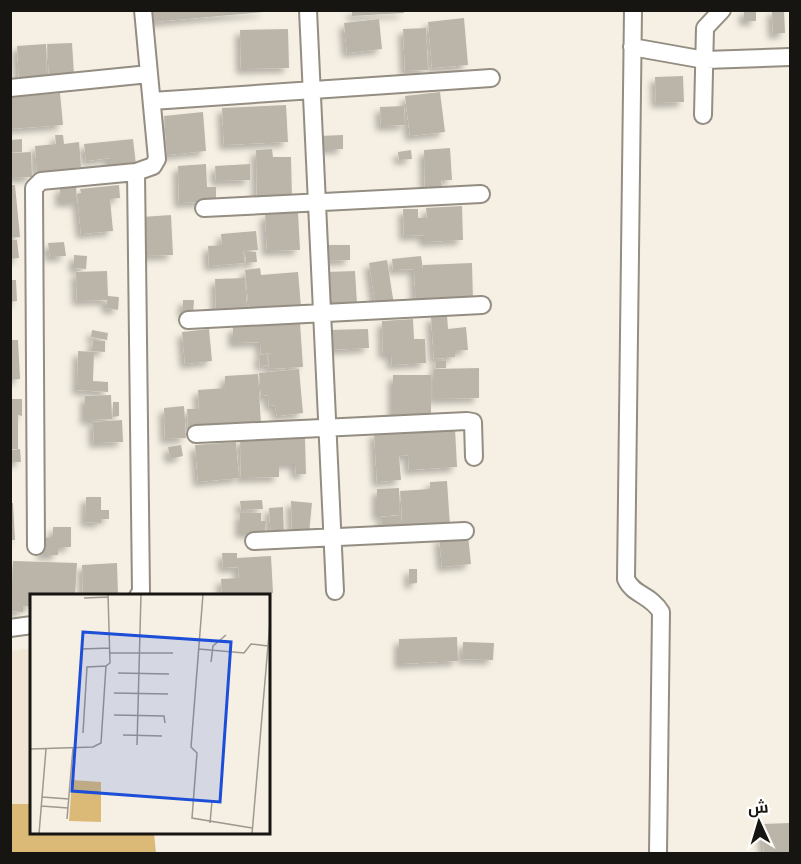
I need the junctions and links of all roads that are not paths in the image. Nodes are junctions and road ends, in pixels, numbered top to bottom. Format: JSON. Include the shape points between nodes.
{"nodes":[{"id":1,"x":143,"y":10,"type":"edge"},
{"id":2,"x":308,"y":10,"type":"edge"},
{"id":3,"x":633,"y":10,"type":"edge"},
{"id":4,"x":722,"y":10,"type":"edge"},
{"id":5,"x":632,"y":46,"type":"junction"},
{"id":6,"x":790,"y":57,"type":"edge"},
{"id":7,"x":705,"y":60,"type":"junction"},
{"id":8,"x":149,"y":74,"type":"junction"},
{"id":9,"x":491,"y":78,"type":"dead end"},
{"id":10,"x":10,"y":88,"type":"edge"},
{"id":11,"x":312,"y":90,"type":"junction"},
{"id":12,"x":152,"y":101,"type":"junction"},
{"id":13,"x":703,"y":115,"type":"dead end"},
{"id":14,"x":136,"y":172,"type":"junction"},
{"id":15,"x":481,"y":194,"type":"dead end"},
{"id":16,"x":317,"y":202,"type":"junction"},
{"id":17,"x":204,"y":208,"type":"dead end"},
{"id":18,"x":482,"y":305,"type":"dead end"},
{"id":19,"x":322,"y":313,"type":"junction"},
{"id":20,"x":188,"y":320,"type":"dead end"},
{"id":21,"x":328,"y":427,"type":"junction"},
{"id":22,"x":196,"y":434,"type":"dead end"},
{"id":23,"x":474,"y":458,"type":"dead end"},
{"id":24,"x":465,"y":531,"type":"dead end"},
{"id":25,"x":333,"y":538,"type":"junction"},
{"id":26,"x":254,"y":541,"type":"dead end"},
{"id":27,"x":36,"y":546,"type":"dead end"},
{"id":28,"x":335,"y":591,"type":"dead end"},
{"id":29,"x":140,"y":594,"type":"edge"},
{"id":30,"x":30,"y":625,"type":"edge"},
{"id":31,"x":10,"y":628,"type":"edge"},
{"id":32,"x":658,"y":854,"type":"edge"}],
"edges":[{"from":1,"to":8,"type":"street"},
{"from":2,"to":11,"type":"street"},
{"from":3,"to":5,"type":"street"},
{"from":4,"to":7,"type":"street","via":[[705,28]]},
{"from":5,"to":7,"type":"street"},
{"from":5,"to":32,"type":"street","via":[[626,579],[630,587],[654,601],[661,612]]},
{"from":6,"to":7,"type":"street"},
{"from":7,"to":13,"type":"street"},
{"from":8,"to":10,"type":"street"},
{"from":8,"to":12,"type":"street"},
{"from":9,"to":11,"type":"street"},
{"from":11,"to":12,"type":"street"},
{"from":11,"to":16,"type":"street"},
{"from":12,"to":14,"type":"street","via":[[157,159],[153,166]]},
{"from":14,"to":27,"type":"street","via":[[41,182],[34,188]]},
{"from":14,"to":29,"type":"street"},
{"from":15,"to":16,"type":"street"},
{"from":16,"to":17,"type":"street"},
{"from":16,"to":19,"type":"street"},
{"from":18,"to":19,"type":"street"},
{"from":19,"to":20,"type":"street"},
{"from":19,"to":21,"type":"street"},
{"from":21,"to":22,"type":"street"},
{"from":21,"to":23,"type":"street","via":[[472,422]]},
{"from":21,"to":25,"type":"street"},
{"from":24,"to":25,"type":"street"},
{"from":25,"to":26,"type":"street"},
{"from":25,"to":28,"type":"street"},
{"from":30,"to":31,"type":"street"}]}
